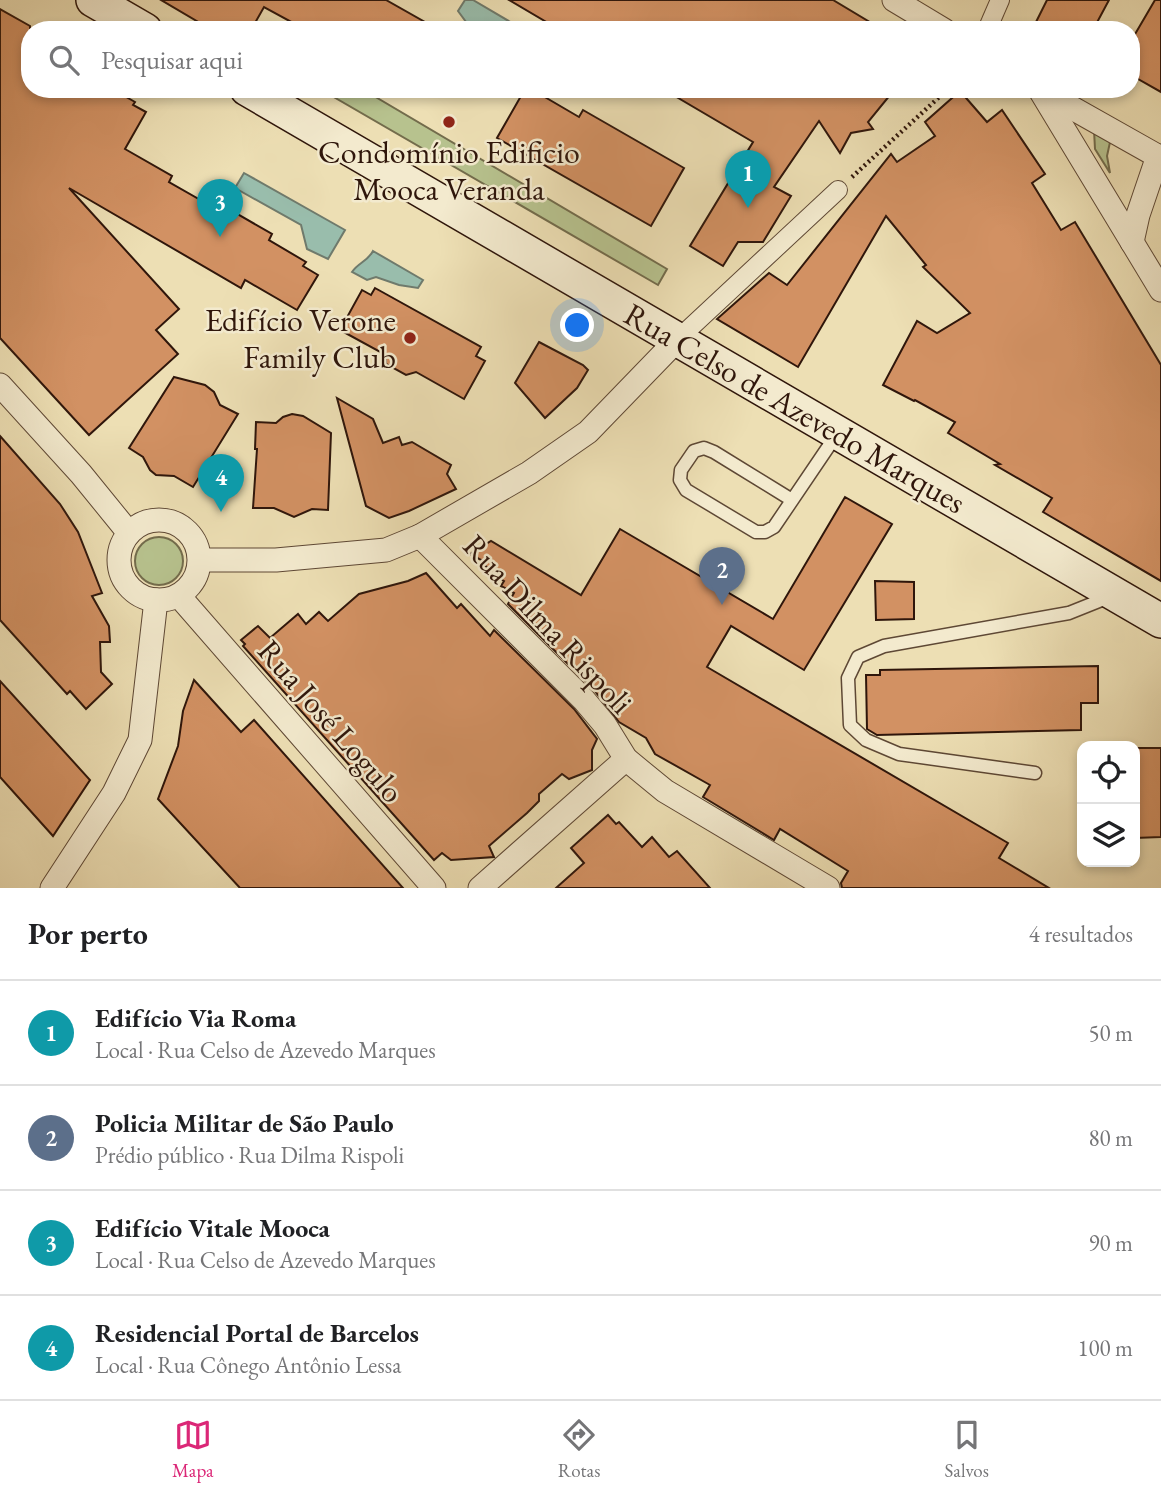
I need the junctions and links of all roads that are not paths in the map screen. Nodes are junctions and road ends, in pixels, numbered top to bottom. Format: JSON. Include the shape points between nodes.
{"nodes":[{"id":1,"x":894,"y":0,"type":"edge"},
{"id":2,"x":1000,"y":0,"type":"edge"},
{"id":3,"x":102,"y":2,"type":"edge"},
{"id":4,"x":131,"y":21,"type":"edge"},
{"id":5,"x":929,"y":21,"type":"edge"},
{"id":6,"x":990,"y":21,"type":"edge"},
{"id":7,"x":262,"y":98,"type":"edge"},
{"id":8,"x":1045,"y":98,"type":"edge"},
{"id":9,"x":1054,"y":98,"type":"edge"},
{"id":10,"x":1160,"y":157,"type":"edge"},
{"id":11,"x":838,"y":190,"type":"road end"},
{"id":12,"x":1132,"y":243,"type":"junction"},
{"id":13,"x":1161,"y":290,"type":"edge"},
{"id":14,"x":677,"y":340,"type":"junction"},
{"id":15,"x":0,"y":385,"type":"edge"},
{"id":16,"x":837,"y":433,"type":"junction"},
{"id":17,"x":792,"y":500,"type":"junction"},
{"id":18,"x":130,"y":533,"type":"junction"},
{"id":19,"x":420,"y":536,"type":"junction"},
{"id":20,"x":200,"y":560,"type":"junction"},
{"id":21,"x":1115,"y":595,"type":"junction"},
{"id":22,"x":179,"y":596,"type":"junction"},
{"id":23,"x":156,"y":600,"type":"junction"},
{"id":24,"x":1161,"y":621,"type":"edge"},
{"id":25,"x":625,"y":759,"type":"junction"},
{"id":26,"x":1035,"y":773,"type":"dead end"},
{"id":27,"x":52,"y":888,"type":"edge"},
{"id":28,"x":434,"y":888,"type":"edge"},
{"id":29,"x":480,"y":888,"type":"edge"},
{"id":30,"x":828,"y":888,"type":"edge"}],
"edges":[{"from":1,"to":5,"type":"street"},
{"from":2,"to":6,"type":"street"},
{"from":3,"to":4,"type":"main road"},
{"from":7,"to":14,"type":"main road","name":"Rua Celso de Azevedo Marques"},
{"from":8,"to":12,"type":"street"},
{"from":9,"to":10,"type":"street"},
{"from":10,"to":12,"type":"street"},
{"from":11,"to":14,"type":"street"},
{"from":12,"to":13,"type":"street"},
{"from":14,"to":16,"type":"main road","name":"Rua Celso de Azevedo Marques"},
{"from":14,"to":19,"type":"street","via":[[589,432]]},
{"from":15,"to":18,"type":"street"},
{"from":16,"to":17,"type":"lane"},
{"from":16,"to":21,"type":"main road","name":"Rua Celso de Azevedo Marques"},
{"from":17,"to":17,"type":"lane","via":[[774,527],[756,532],[686,490],[681,470],[694,451],[704,448]]},
{"from":18,"to":20,"type":"street","via":[[153,521],[175,524],[193,538]]},
{"from":18,"to":23,"type":"street","via":[[122,545],[121,572],[137,594]]},
{"from":19,"to":20,"type":"street","via":[[386,550],[276,560]]},
{"from":19,"to":25,"type":"street","name":"Rua Dilma Rispoli","via":[[584,700]]},
{"from":20,"to":22,"type":"street","via":[[194,582]]},
{"from":21,"to":24,"type":"main road","name":"Rua Celso de Azevedo Marques"},
{"from":21,"to":26,"type":"lane","via":[[1069,613],[884,646],[858,657],[848,678],[849,725],[866,740],[899,754]]},
{"from":22,"to":23,"type":"street"},
{"from":22,"to":28,"type":"street","name":"Rua José Logulo"},
{"from":23,"to":27,"type":"street","via":[[140,740],[114,793]]},
{"from":25,"to":29,"type":"street"},
{"from":25,"to":30,"type":"street","via":[[693,810]]}]}
